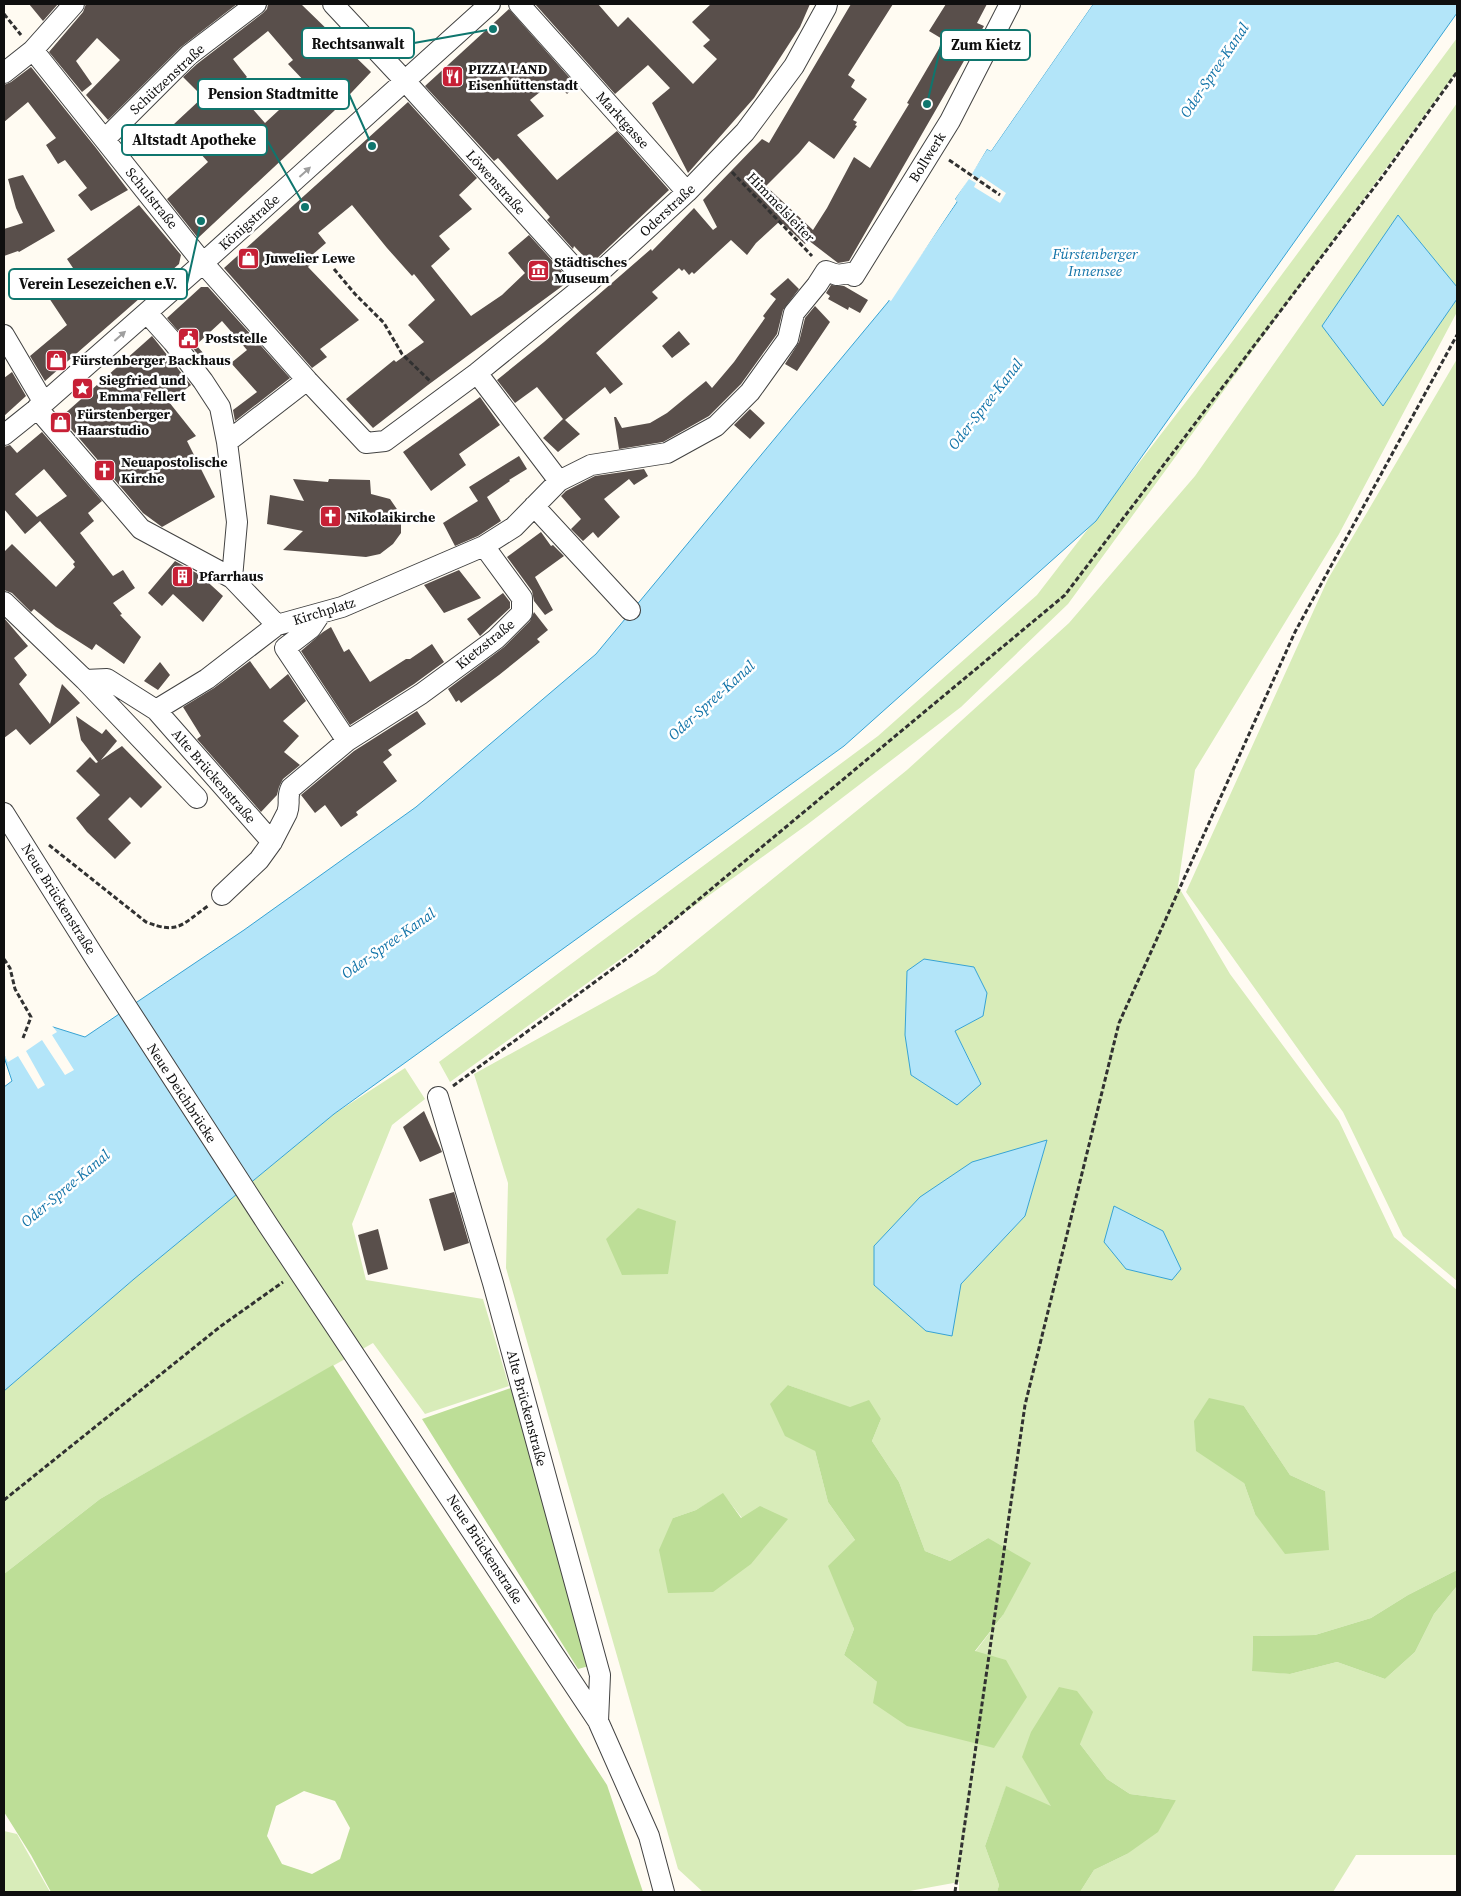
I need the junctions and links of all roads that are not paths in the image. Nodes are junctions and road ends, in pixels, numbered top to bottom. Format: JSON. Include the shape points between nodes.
{"nodes":[{"id":1,"x":74,"y":4,"type":"edge"},
{"id":2,"x":256,"y":4,"type":"edge"},
{"id":3,"x":333,"y":4,"type":"edge"},
{"id":4,"x":519,"y":4,"type":"edge"},
{"id":5,"x":827,"y":4,"type":"edge"},
{"id":6,"x":1010,"y":4,"type":"edge"},
{"id":7,"x":486,"y":5,"type":"edge"},
{"id":8,"x":33,"y":50,"type":"junction"},
{"id":9,"x":4,"y":72,"type":"edge"},
{"id":10,"x":405,"y":81,"type":"junction"},
{"id":11,"x":105,"y":139,"type":"junction"},
{"id":12,"x":687,"y":192,"type":"junction"},
{"id":13,"x":204,"y":263,"type":"junction"},
{"id":14,"x":588,"y":283,"type":"junction"},
{"id":15,"x":147,"y":313,"type":"junction"},
{"id":16,"x":4,"y":335,"type":"edge"},
{"id":17,"x":477,"y":372,"type":"junction"},
{"id":18,"x":307,"y":380,"type":"junction"},
{"id":19,"x":41,"y":406,"type":"junction"},
{"id":20,"x":4,"y":435,"type":"edge"},
{"id":21,"x":227,"y":442,"type":"junction"},
{"id":22,"x":366,"y":443,"type":"joint"},
{"id":23,"x":559,"y":481,"type":"junction"},
{"id":24,"x":534,"y":506,"type":"junction"},
{"id":25,"x":484,"y":546,"type":"junction"},
{"id":26,"x":232,"y":578,"type":"junction"},
{"id":27,"x":4,"y":602,"type":"edge"},
{"id":28,"x":630,"y":610,"type":"dead end"},
{"id":29,"x":321,"y":613,"type":"junction"},
{"id":30,"x":277,"y":625,"type":"junction"},
{"id":31,"x":85,"y":680,"type":"junction"},
{"id":32,"x":156,"y":710,"type":"junction"},
{"id":33,"x":347,"y":741,"type":"junction"},
{"id":34,"x":197,"y":798,"type":"dead end"},
{"id":35,"x":4,"y":813,"type":"edge"},
{"id":36,"x":272,"y":842,"type":"junction"},
{"id":37,"x":222,"y":895,"type":"road end"},
{"id":38,"x":97,"y":961,"type":"joint"},
{"id":39,"x":438,"y":1097,"type":"road end"},
{"id":40,"x":268,"y":1225,"type":"joint"},
{"id":41,"x":598,"y":1721,"type":"junction"},
{"id":42,"x":664,"y":1892,"type":"edge"}],
"edges":[{"from":1,"to":8,"type":"street"},
{"from":2,"to":11,"type":"street","name":"Schützenstraße","via":[[189,54]]},
{"from":3,"to":10,"type":"street","name":"Löwenstraße"},
{"from":4,"to":12,"type":"street","name":"Marktgasse"},
{"from":5,"to":12,"type":"street","name":"Oderstraße","via":[[794,66],[745,132]]},
{"from":6,"to":23,"type":"street","name":"Bollwerk","via":[[950,121],[854,276],[850,273],[825,273],[794,313],[788,339],[750,392],[716,426],[667,453],[591,465]]},
{"from":7,"to":10,"type":"street","name":"Königstraße"},
{"from":8,"to":9,"type":"street"},
{"from":8,"to":11,"type":"street","name":"Schulstraße"},
{"from":13,"to":10,"type":"street","name":"Königstraße","one_way":true},
{"from":10,"to":14,"type":"street","name":"Löwenstraße"},
{"from":11,"to":13,"type":"street","name":"Schulstraße"},
{"from":12,"to":14,"type":"street","name":"Oderstraße"},
{"from":13,"to":15,"type":"street","name":"Königstraße"},
{"from":13,"to":18,"type":"street","name":"Schulstraße"},
{"from":14,"to":17,"type":"street","name":"Oderstraße"},
{"from":19,"to":15,"type":"street","name":"Königstraße","one_way":true},
{"from":15,"to":21,"type":"street","via":[[191,365],[220,407]]},
{"from":16,"to":19,"type":"street","name":"Kirchplatz"},
{"from":17,"to":22,"type":"street","name":"Oderstraße","via":[[386,442]]},
{"from":17,"to":23,"type":"street"},
{"from":18,"to":21,"type":"street"},
{"from":18,"to":22,"type":"street","name":"Schulstraße"},
{"from":19,"to":20,"type":"street","name":"Königstraße"},
{"from":19,"to":26,"type":"street","name":"Kirchplatz","via":[[141,529]]},
{"from":21,"to":26,"type":"street","via":[[238,522]]},
{"from":23,"to":24,"type":"street"},
{"from":24,"to":25,"type":"street","via":[[514,527]]},
{"from":24,"to":28,"type":"street"},
{"from":25,"to":29,"type":"street","name":"Kirchplatz","via":[[386,590]]},
{"from":25,"to":33,"type":"street","name":"Kietzstraße","via":[[522,598],[522,613],[496,639],[443,678]]},
{"from":26,"to":30,"type":"street","name":"Kirchplatz"},
{"from":27,"to":31,"type":"street","name":"Alte Brückenstraße"},
{"from":29,"to":30,"type":"street","name":"Kirchplatz"},
{"from":29,"to":33,"type":"street","via":[[311,628],[285,648]]},
{"from":30,"to":32,"type":"street","via":[[207,679]]},
{"from":31,"to":32,"type":"street","name":"Alte Brückenstraße","via":[[107,679]]},
{"from":31,"to":34,"type":"street","name":"Alte Brückenstraße"},
{"from":32,"to":36,"type":"street","name":"Alte Brückenstraße"},
{"from":33,"to":36,"type":"street","name":"Kietzstraße","via":[[291,788],[289,809]]},
{"from":35,"to":38,"type":"street","name":"Neue Brückenstraße"},
{"from":36,"to":37,"type":"street","name":"Kietzstraße","via":[[259,860]]},
{"from":38,"to":40,"type":"street","name":"Neue Deichbrücke"},
{"from":39,"to":41,"type":"street","name":"Alte Brückenstraße","via":[[600,1675]]},
{"from":40,"to":41,"type":"street","name":"Neue Brückenstraße"},
{"from":41,"to":42,"type":"street","name":"Neue Brückenstraße","via":[[648,1836]]}]}
